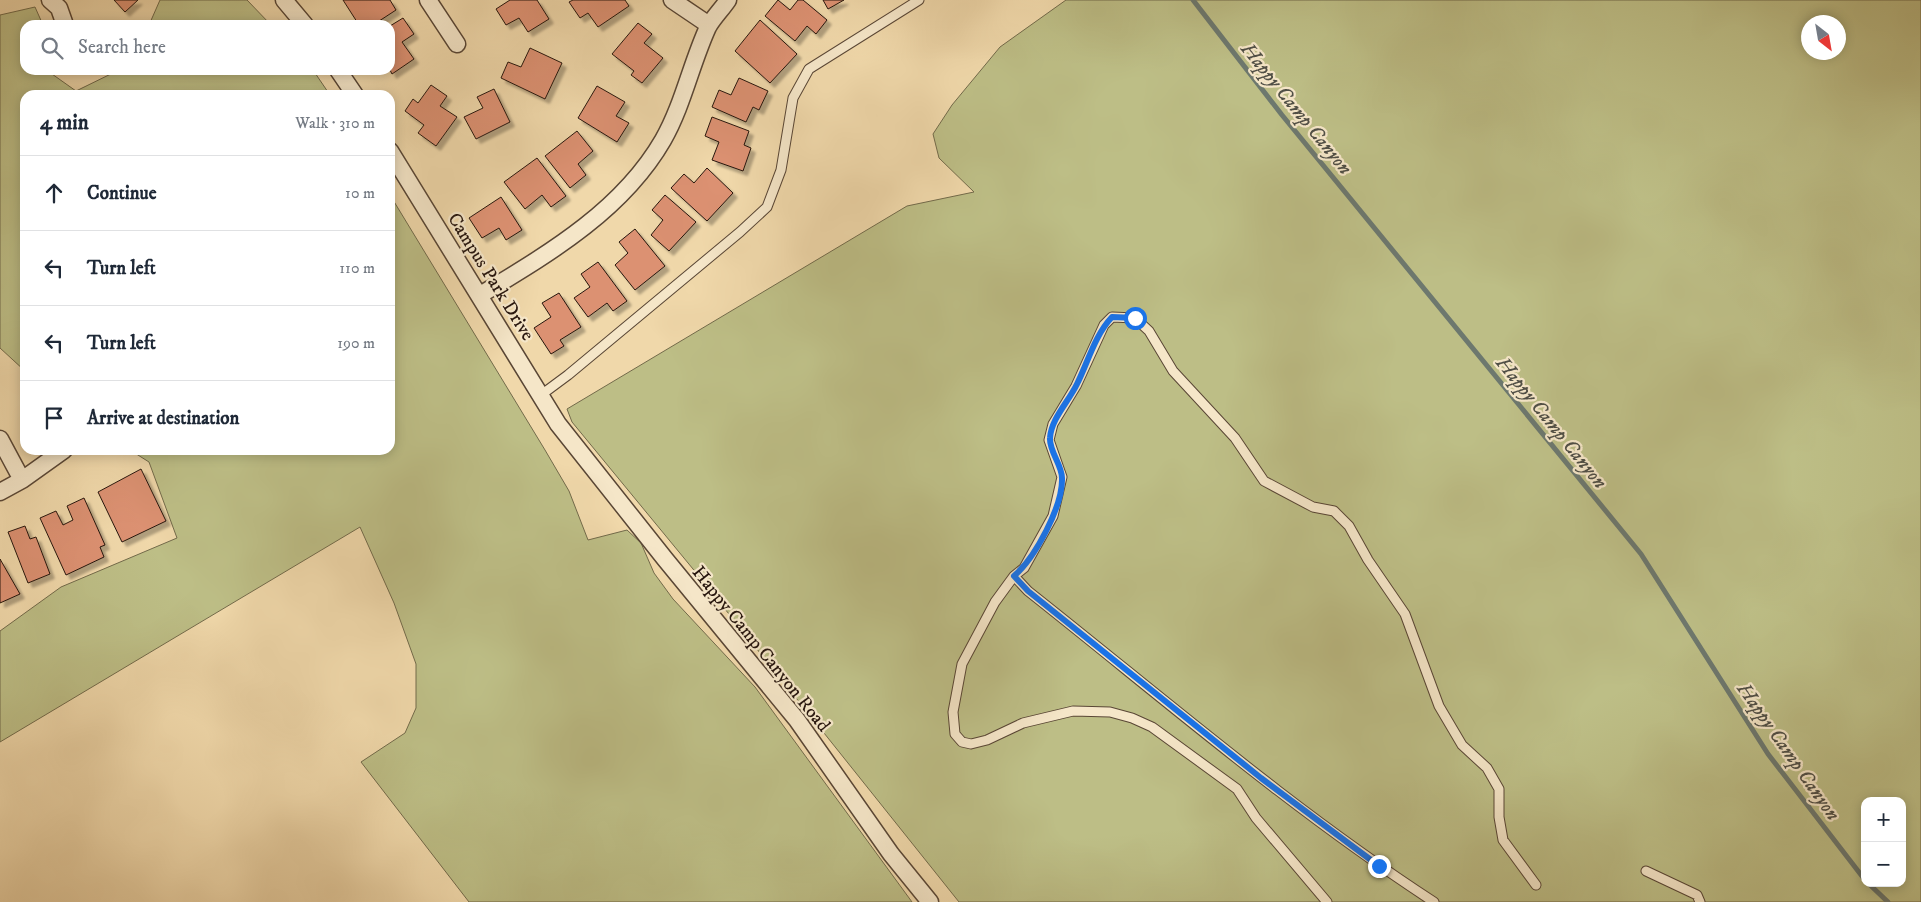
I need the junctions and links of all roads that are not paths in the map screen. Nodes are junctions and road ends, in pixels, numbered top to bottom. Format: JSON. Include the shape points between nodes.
{"nodes":[{"id":1,"x":50,"y":0,"type":"edge"},
{"id":2,"x":284,"y":0,"type":"edge"},
{"id":3,"x":428,"y":0,"type":"edge"},
{"id":4,"x":672,"y":0,"type":"edge"},
{"id":5,"x":728,"y":0,"type":"edge"},
{"id":6,"x":920,"y":0,"type":"edge"},
{"id":7,"x":64,"y":20,"type":"edge"},
{"id":8,"x":301,"y":20,"type":"edge"},
{"id":9,"x":709,"y":25,"type":"junction"},
{"id":10,"x":457,"y":44,"type":"dead end"},
{"id":11,"x":341,"y":75,"type":"edge"},
{"id":12,"x":352,"y":90,"type":"edge"},
{"id":13,"x":395,"y":159,"type":"edge"},
{"id":14,"x":480,"y":295,"type":"junction"},
{"id":15,"x":541,"y":394,"type":"junction"},
{"id":16,"x":558,"y":424,"type":"joint"},
{"id":17,"x":0,"y":439,"type":"edge"},
{"id":18,"x":57,"y":455,"type":"edge"},
{"id":19,"x":22,"y":480,"type":"junction"},
{"id":20,"x":0,"y":492,"type":"edge"},
{"id":21,"x":1014,"y":576,"type":"junction"},
{"id":22,"x":1646,"y":871,"type":"dead end"},
{"id":23,"x":1536,"y":885,"type":"dead end"},
{"id":24,"x":930,"y":902,"type":"edge"},
{"id":25,"x":1327,"y":902,"type":"edge"},
{"id":26,"x":1434,"y":902,"type":"edge"},
{"id":27,"x":1700,"y":902,"type":"edge"}],
"edges":[{"from":1,"to":7,"type":"street","via":[[59,8]]},
{"from":2,"to":8,"type":"street"},
{"from":3,"to":10,"type":"street"},
{"from":4,"to":9,"type":"street"},
{"from":5,"to":9,"type":"street"},
{"from":6,"to":15,"type":"lane","via":[[810,69],[793,98],[781,170],[767,207],[568,375]]},
{"from":9,"to":14,"type":"street","via":[[663,139],[636,178],[593,219],[550,252]]},
{"from":11,"to":12,"type":"street"},
{"from":13,"to":14,"type":"street","name":"Campus Park Drive"},
{"from":14,"to":15,"type":"street","name":"Campus Park Drive"},
{"from":15,"to":16,"type":"street","name":"Campus Park Drive"},
{"from":16,"to":24,"type":"street","name":"Happy Camp Canyon Road","via":[[796,720],[891,854]]},
{"from":17,"to":19,"type":"street"},
{"from":18,"to":19,"type":"street"},
{"from":19,"to":20,"type":"street"},
{"from":21,"to":23,"type":"lane","via":[[1024,568],[1040,541],[1060,493],[1062,477],[1049,440],[1053,424],[1076,386],[1104,325],[1112,317],[1135,318],[1148,331],[1173,371],[1235,438],[1264,481],[1313,507],[1334,511],[1349,526],[1405,614],[1439,706],[1462,745],[1487,768],[1499,789],[1503,840]]},
{"from":21,"to":25,"type":"lane","via":[[995,602],[962,664],[953,726],[962,742],[970,744],[987,740],[1023,723],[1073,711],[1110,712],[1132,718],[1152,727],[1237,788],[1256,818]]},
{"from":21,"to":26,"type":"lane","via":[[1028,591],[1261,778],[1379,866]]},
{"from":22,"to":27,"type":"lane","via":[[1697,894]]}]}
